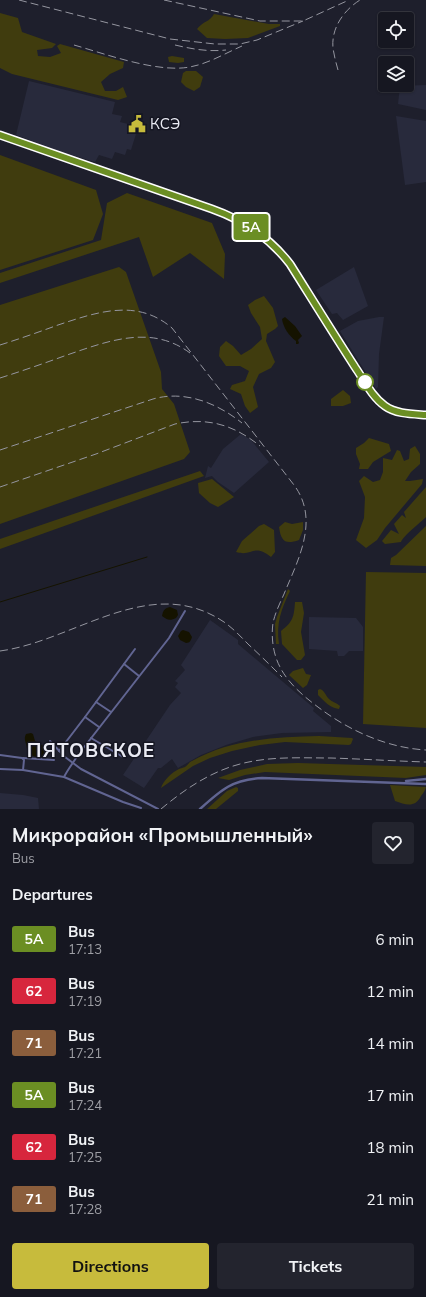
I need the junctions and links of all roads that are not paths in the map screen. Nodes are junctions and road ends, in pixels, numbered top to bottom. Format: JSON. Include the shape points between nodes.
{"nodes":[{"id":1,"x":0,"y":135,"type":"edge"},
{"id":2,"x":426,"y":415,"type":"edge"},
{"id":3,"x":185,"y":610,"type":"dead end"},
{"id":4,"x":135,"y":649,"type":"dead end"},
{"id":5,"x":124,"y":664,"type":"junction"},
{"id":6,"x":139,"y":676,"type":"junction"},
{"id":7,"x":96,"y":702,"type":"junction"},
{"id":8,"x":111,"y":712,"type":"junction"},
{"id":9,"x":85,"y":717,"type":"junction"},
{"id":10,"x":99,"y":727,"type":"junction"},
{"id":11,"x":91,"y":738,"type":"junction"},
{"id":12,"x":50,"y":741,"type":"dead end"},
{"id":13,"x":59,"y":751,"type":"junction"},
{"id":14,"x":0,"y":756,"type":"edge"},
{"id":15,"x":122,"y":757,"type":"dead end"},
{"id":16,"x":22,"y":758,"type":"junction"},
{"id":17,"x":54,"y":760,"type":"dead end"},
{"id":18,"x":74,"y":764,"type":"junction"},
{"id":19,"x":0,"y":769,"type":"edge"},
{"id":20,"x":23,"y":770,"type":"junction"},
{"id":21,"x":64,"y":777,"type":"junction"},
{"id":22,"x":426,"y":779,"type":"edge"},
{"id":23,"x":394,"y":782,"type":"junction"},
{"id":24,"x":426,"y":784,"type":"edge"},
{"id":25,"x":146,"y":802,"type":"junction"},
{"id":26,"x":141,"y":808,"type":"edge"},
{"id":27,"x":158,"y":809,"type":"edge"},
{"id":28,"x":200,"y":809,"type":"edge"}],
"edges":[{"from":1,"to":2,"type":"street","via":[[229,215],[248,225],[290,264],[378,400],[398,411]]},
{"from":3,"to":6,"type":"street","via":[[169,638]]},
{"from":4,"to":5,"type":"street"},
{"from":5,"to":6,"type":"street"},
{"from":5,"to":7,"type":"street"},
{"from":6,"to":8,"type":"street"},
{"from":7,"to":8,"type":"street"},
{"from":7,"to":9,"type":"street"},
{"from":8,"to":10,"type":"street"},
{"from":9,"to":10,"type":"street"},
{"from":9,"to":13,"type":"street"},
{"from":10,"to":11,"type":"street"},
{"from":11,"to":15,"type":"street"},
{"from":11,"to":18,"type":"street"},
{"from":12,"to":13,"type":"street"},
{"from":13,"to":18,"type":"street"},
{"from":14,"to":16,"type":"street"},
{"from":16,"to":17,"type":"street"},
{"from":16,"to":20,"type":"street"},
{"from":18,"to":21,"type":"street"},
{"from":18,"to":25,"type":"street"},
{"from":19,"to":20,"type":"street"},
{"from":20,"to":21,"type":"street"},
{"from":21,"to":26,"type":"street"},
{"from":22,"to":23,"type":"street"},
{"from":23,"to":24,"type":"street"},
{"from":23,"to":28,"type":"street","via":[[251,779],[224,788]]},
{"from":25,"to":26,"type":"street"},
{"from":25,"to":27,"type":"street"}]}
